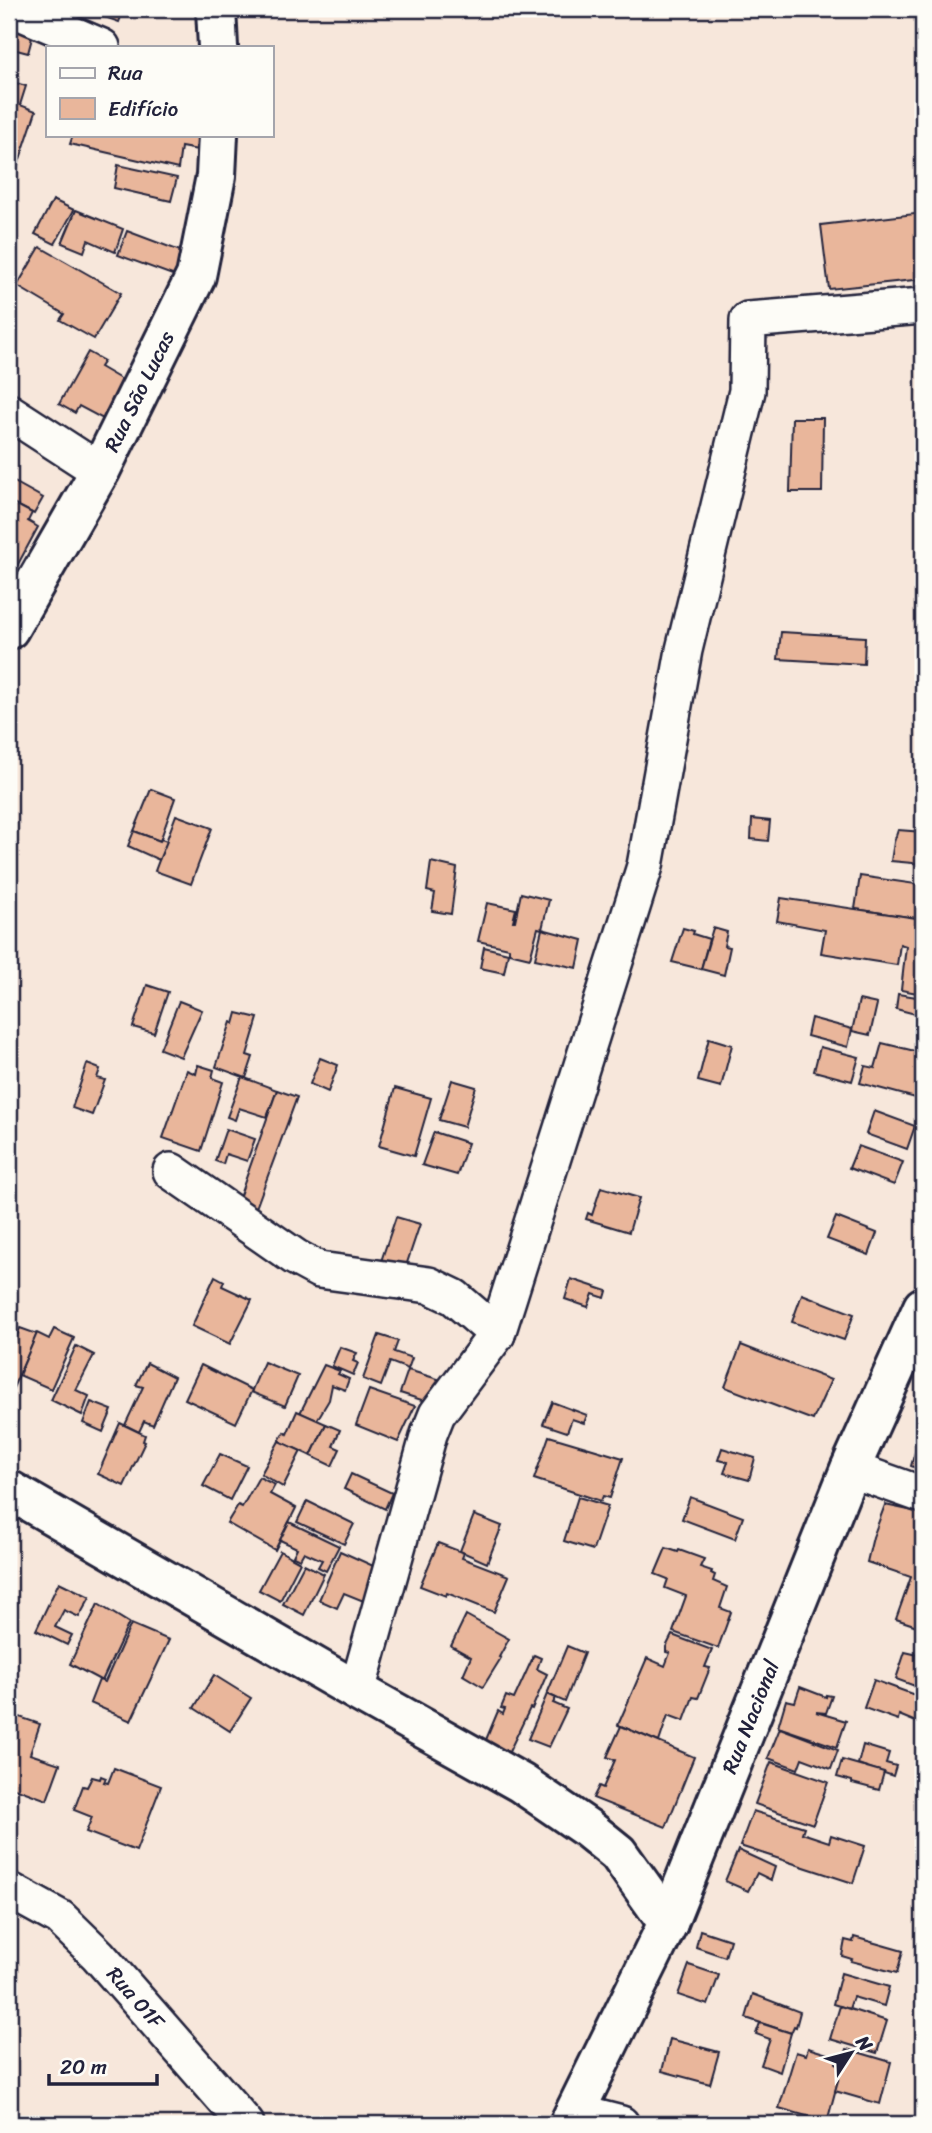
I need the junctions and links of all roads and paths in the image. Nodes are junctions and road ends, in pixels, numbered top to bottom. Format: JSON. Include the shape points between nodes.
{"nodes":[{"id":1,"x":13,"y":9,"type":"edge"},
{"id":2,"x":216,"y":9,"type":"edge"},
{"id":3,"x":100,"y":46,"type":"edge"},
{"id":4,"x":218,"y":46,"type":"edge"},
{"id":5,"x":218,"y":136,"type":"edge"},
{"id":6,"x":923,"y":306,"type":"edge"},
{"id":7,"x":9,"y":411,"type":"edge"},
{"id":8,"x":100,"y":471,"type":"junction"},
{"id":9,"x":9,"y":629,"type":"edge"},
{"id":10,"x":171,"y":1171,"type":"dead end"},
{"id":11,"x":923,"y":1307,"type":"edge"},
{"id":12,"x":497,"y":1334,"type":"junction"},
{"id":13,"x":850,"y":1469,"type":"junction"},
{"id":14,"x":9,"y":1490,"type":"edge"},
{"id":15,"x":923,"y":1495,"type":"edge"},
{"id":16,"x":357,"y":1691,"type":"junction"},
{"id":17,"x":9,"y":1890,"type":"edge"},
{"id":18,"x":668,"y":1923,"type":"junction"},
{"id":19,"x":572,"y":2118,"type":"edge"},
{"id":20,"x":246,"y":2124,"type":"edge"},
{"id":21,"x":621,"y":2124,"type":"edge"}],
"edges":[{"from":1,"to":3,"type":"street"},
{"from":2,"to":4,"type":"street"},
{"from":5,"to":8,"type":"street","name":"Rua São Lucas","via":[[216,176],[196,276]]},
{"from":6,"to":12,"type":"street","via":[[748,320],[747,391],[684,650],[645,866]]},
{"from":7,"to":8,"type":"street"},
{"from":8,"to":9,"type":"street","name":"Rua São Lucas"},
{"from":10,"to":12,"type":"street","via":[[319,1270],[429,1285],[454,1297]]},
{"from":11,"to":13,"type":"street","name":"Rua Nacional"},
{"from":12,"to":16,"type":"street","via":[[437,1414]]},
{"from":13,"to":15,"type":"street"},
{"from":13,"to":18,"type":"street","name":"Rua Nacional"},
{"from":14,"to":16,"type":"street"},
{"from":16,"to":18,"type":"street","via":[[521,1783],[587,1828],[618,1853]]},
{"from":17,"to":20,"type":"street","name":"Rua 01F","via":[[60,1918]]},
{"from":18,"to":19,"type":"street","name":"Rua Nacional"},
{"from":19,"to":21,"type":"street"}]}
